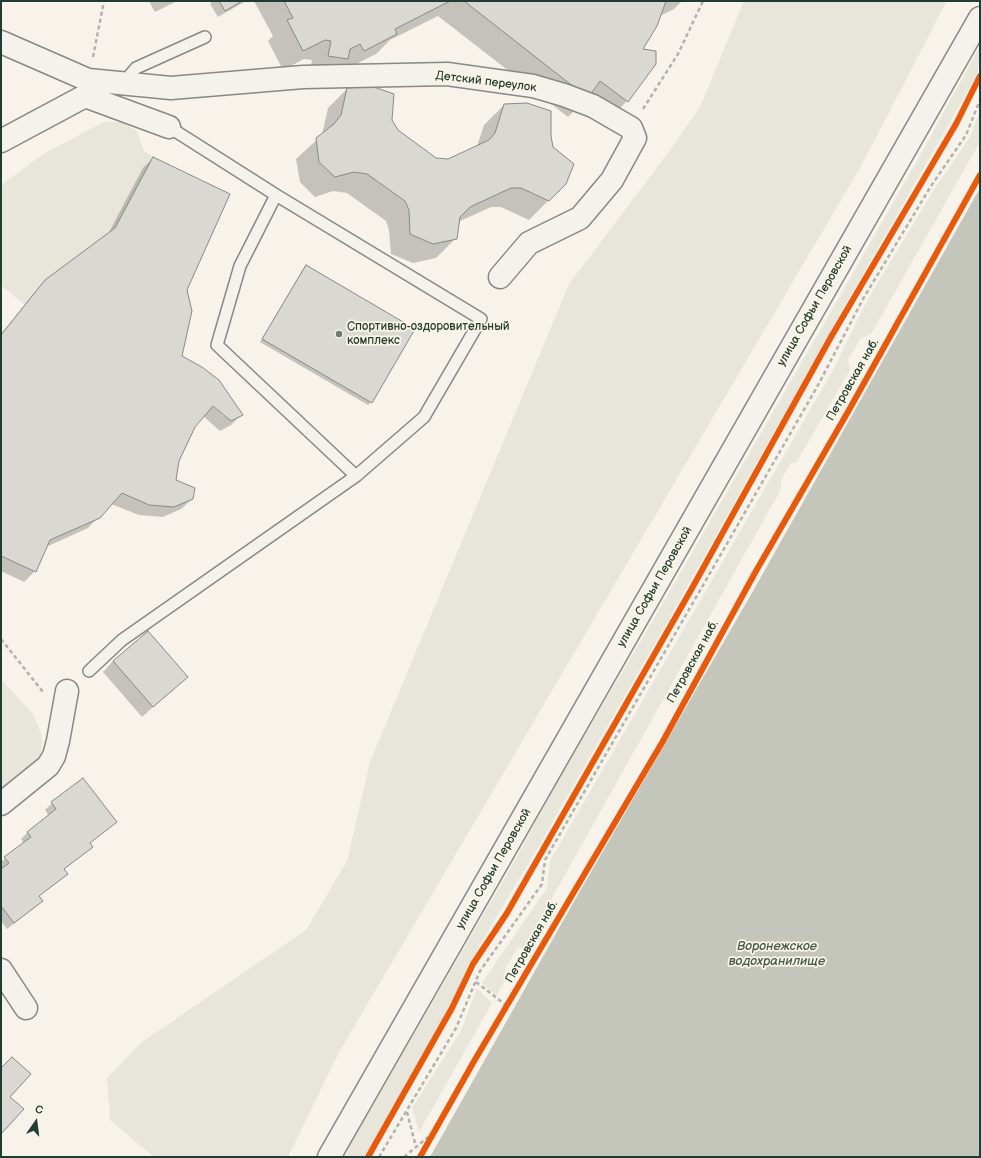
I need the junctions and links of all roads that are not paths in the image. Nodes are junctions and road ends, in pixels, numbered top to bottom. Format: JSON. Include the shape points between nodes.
{"nodes":[{"id":1,"x":980,"y":18,"type":"edge"},
{"id":2,"x":205,"y":36,"type":"dead end"},
{"id":3,"x":1,"y":42,"type":"edge"},
{"id":4,"x":122,"y":84,"type":"junction"},
{"id":5,"x":168,"y":127,"type":"joint"},
{"id":6,"x":1,"y":140,"type":"edge"},
{"id":7,"x":276,"y":195,"type":"junction"},
{"id":8,"x":500,"y":277,"type":"dead end"},
{"id":9,"x":356,"y":476,"type":"junction"},
{"id":10,"x":89,"y":671,"type":"dead end"},
{"id":11,"x":67,"y":691,"type":"dead end"},
{"id":12,"x":1,"y":804,"type":"edge"},
{"id":13,"x":1,"y":970,"type":"edge"},
{"id":14,"x":26,"y":1008,"type":"dead end"},
{"id":15,"x":329,"y":1157,"type":"edge"}],
"edges":[{"from":1,"to":15,"type":"main road","name":"улица Софьи Перовской"},
{"from":2,"to":4,"type":"lane","via":[[136,68]]},
{"from":3,"to":4,"type":"main road","name":"Детский переулок","via":[[88,80]]},
{"from":4,"to":8,"type":"main road","name":"Детский переулок","via":[[171,88],[302,77],[447,74],[549,90],[593,106],[631,128],[635,138],[612,180],[580,218],[529,243]]},
{"from":5,"to":6,"type":"main road","via":[[85,96]]},
{"from":5,"to":7,"type":"lane"},
{"from":7,"to":9,"type":"lane","via":[[240,266],[217,345]]},
{"from":7,"to":9,"type":"lane","via":[[481,319],[424,417]]},
{"from":9,"to":10,"type":"lane","via":[[122,640]]},
{"from":11,"to":12,"type":"main road","via":[[54,756],[48,766]]},
{"from":13,"to":14,"type":"main road"}]}
